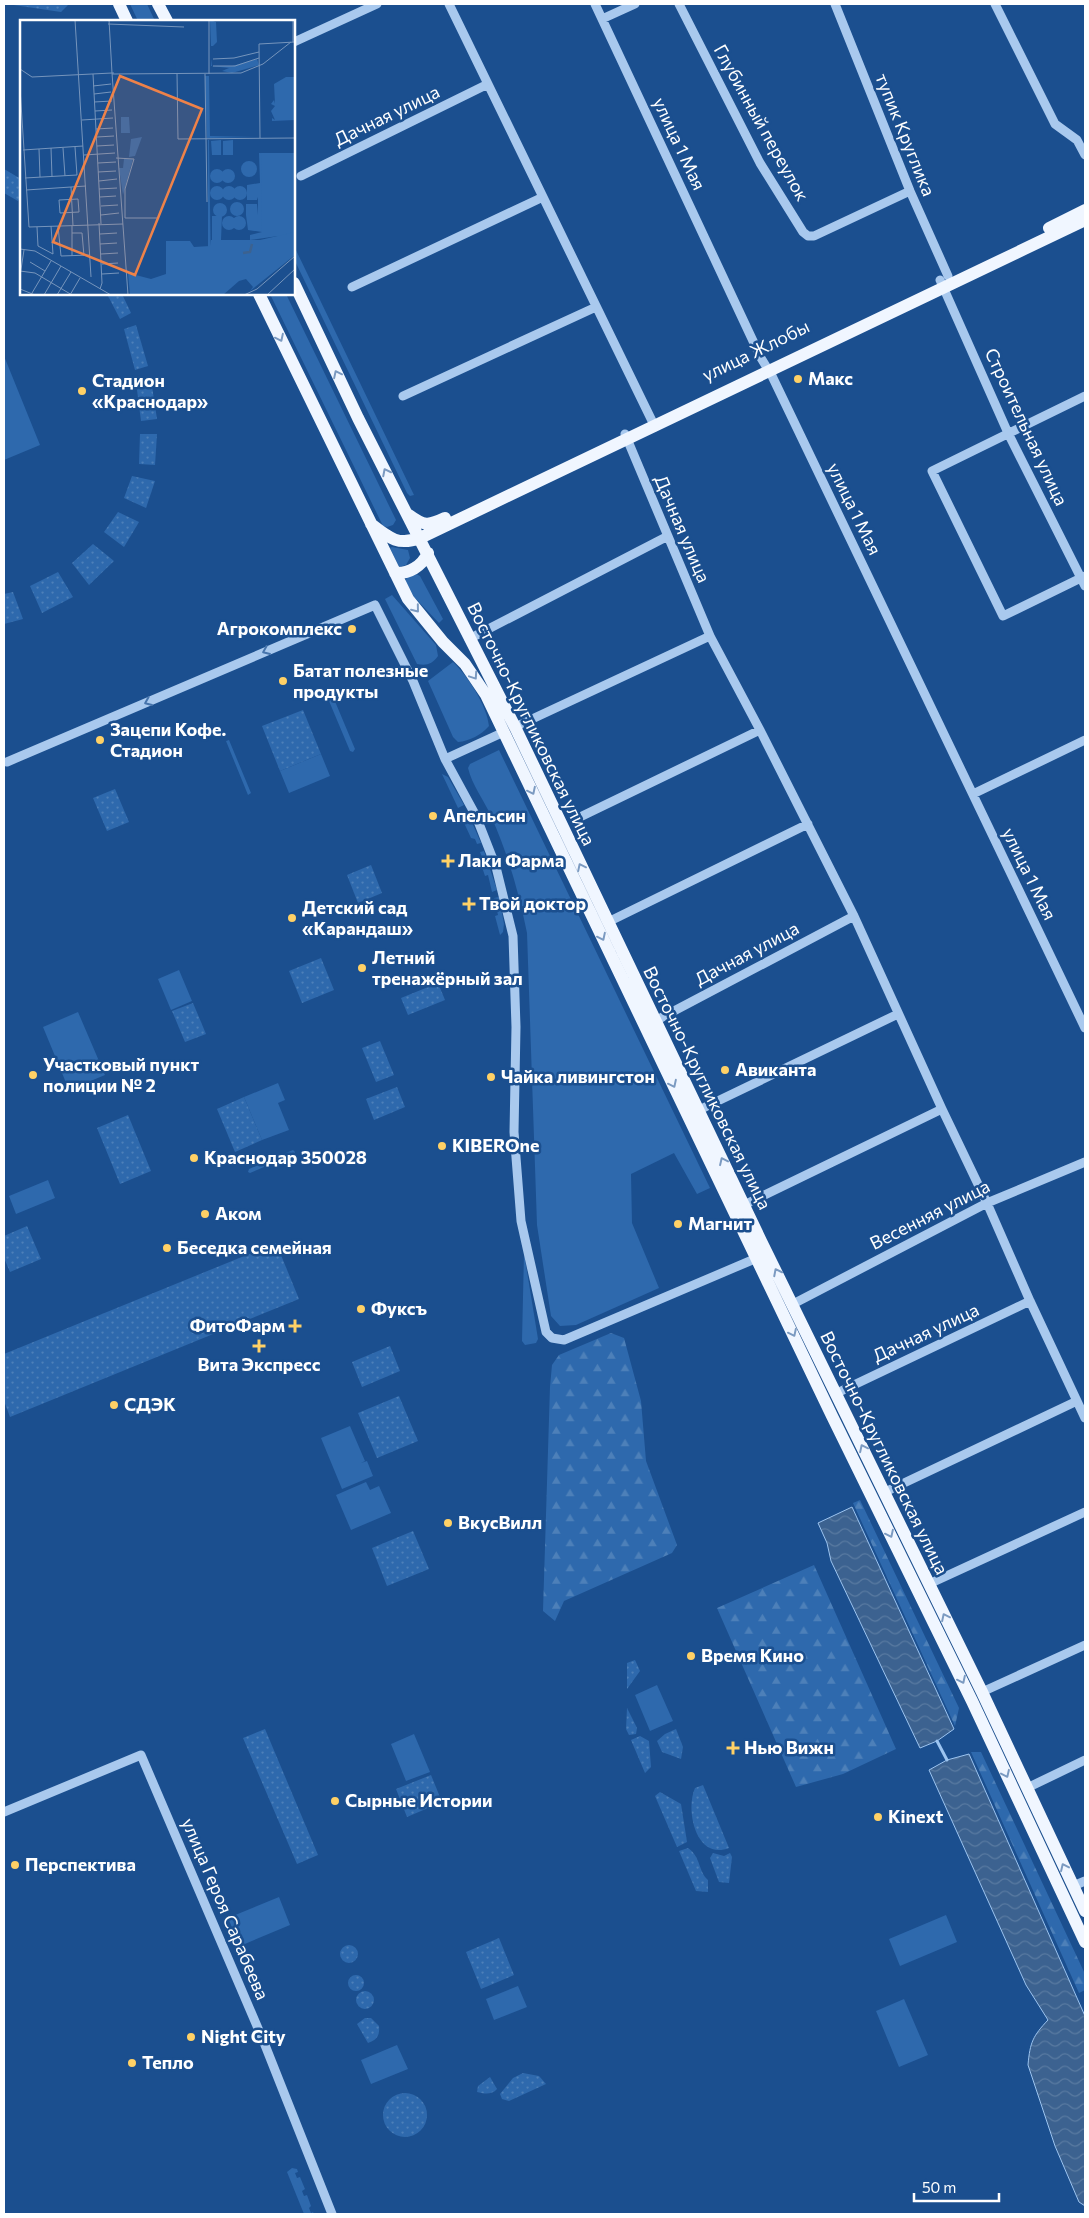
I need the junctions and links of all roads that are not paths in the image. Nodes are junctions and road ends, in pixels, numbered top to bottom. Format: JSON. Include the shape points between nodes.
{"nodes":[{"id":1,"x":119,"y":4,"type":"edge"},
{"id":2,"x":158,"y":4,"type":"edge"},
{"id":3,"x":377,"y":4,"type":"edge"},
{"id":4,"x":449,"y":4,"type":"edge"},
{"id":5,"x":595,"y":4,"type":"edge"},
{"id":6,"x":635,"y":4,"type":"edge"},
{"id":7,"x":679,"y":4,"type":"edge"},
{"id":8,"x":836,"y":4,"type":"edge"},
{"id":9,"x":995,"y":4,"type":"edge"},
{"id":10,"x":602,"y":19,"type":"junction"},
{"id":11,"x":127,"y":20,"type":"edge"},
{"id":12,"x":166,"y":20,"type":"edge"},
{"id":13,"x":295,"y":42,"type":"edge"},
{"id":14,"x":488,"y":84,"type":"junction"},
{"id":15,"x":1085,"y":155,"type":"edge"},
{"id":16,"x":301,"y":176,"type":"dead end"},
{"id":17,"x":910,"y":191,"type":"junction"},
{"id":18,"x":543,"y":197,"type":"junction"},
{"id":19,"x":1085,"y":210,"type":"edge"},
{"id":20,"x":1085,"y":220,"type":"edge"},
{"id":21,"x":944,"y":281,"type":"junction"},
{"id":22,"x":295,"y":285,"type":"edge"},
{"id":23,"x":352,"y":287,"type":"dead end"},
{"id":24,"x":259,"y":295,"type":"edge"},
{"id":25,"x":596,"y":307,"type":"junction"},
{"id":26,"x":768,"y":369,"type":"junction"},
{"id":27,"x":403,"y":396,"type":"dead end"},
{"id":28,"x":1085,"y":396,"type":"edge"},
{"id":29,"x":654,"y":423,"type":"junction"},
{"id":30,"x":1008,"y":433,"type":"junction"},
{"id":31,"x":626,"y":437,"type":"junction"},
{"id":32,"x":409,"y":515,"type":"junction"},
{"id":33,"x":370,"y":522,"type":"junction"},
{"id":34,"x":668,"y":536,"type":"junction"},
{"id":35,"x":420,"y":538,"type":"junction"},
{"id":36,"x":428,"y":553,"type":"junction"},
{"id":37,"x":395,"y":573,"type":"junction"},
{"id":38,"x":1084,"y":580,"type":"edge"},
{"id":39,"x":710,"y":636,"type":"junction"},
{"id":40,"x":469,"y":638,"type":"junction"},
{"id":41,"x":509,"y":730,"type":"junction"},
{"id":42,"x":760,"y":730,"type":"junction"},
{"id":43,"x":1085,"y":740,"type":"edge"},
{"id":44,"x":445,"y":759,"type":"junction"},
{"id":45,"x":6,"y":762,"type":"dead end"},
{"id":46,"x":973,"y":794,"type":"junction"},
{"id":47,"x":578,"y":818,"type":"dead end"},
{"id":48,"x":808,"y":824,"type":"junction"},
{"id":49,"x":854,"y":916,"type":"junction"},
{"id":50,"x":608,"y":922,"type":"junction"},
{"id":51,"x":898,"y":1014,"type":"junction"},
{"id":52,"x":655,"y":1021,"type":"junction"},
{"id":53,"x":1085,"y":1028,"type":"edge"},
{"id":54,"x":699,"y":1110,"type":"junction"},
{"id":55,"x":942,"y":1110,"type":"junction"},
{"id":56,"x":1085,"y":1162,"type":"edge"},
{"id":57,"x":987,"y":1203,"type":"junction"},
{"id":58,"x":744,"y":1204,"type":"junction"},
{"id":59,"x":757,"y":1258,"type":"junction"},
{"id":60,"x":1030,"y":1301,"type":"junction"},
{"id":61,"x":793,"y":1304,"type":"junction"},
{"id":62,"x":836,"y":1393,"type":"junction"},
{"id":63,"x":1077,"y":1401,"type":"junction"},
{"id":64,"x":1085,"y":1418,"type":"edge"},
{"id":65,"x":884,"y":1492,"type":"junction"},
{"id":66,"x":1085,"y":1512,"type":"edge"},
{"id":67,"x":929,"y":1584,"type":"junction"},
{"id":68,"x":1085,"y":1645,"type":"edge"},
{"id":69,"x":982,"y":1692,"type":"junction"},
{"id":70,"x":1085,"y":1760,"type":"edge"},
{"id":71,"x":1027,"y":1788,"type":"junction"},
{"id":72,"x":4,"y":1812,"type":"edge"},
{"id":73,"x":1079,"y":1883,"type":"edge"},
{"id":74,"x":1085,"y":1911,"type":"edge"},
{"id":75,"x":1085,"y":1942,"type":"edge"},
{"id":76,"x":332,"y":2214,"type":"edge"}],
"edges":[{"from":1,"to":11,"type":"main road"},
{"from":2,"to":12,"type":"main road"},
{"from":3,"to":13,"type":"street"},
{"from":4,"to":14,"type":"street"},
{"from":5,"to":10,"type":"street","name":"улица 1 Мая"},
{"from":6,"to":10,"type":"street"},
{"from":7,"to":17,"type":"street","name":"Глубинный переулок","via":[[760,163],[803,232],[814,236]]},
{"from":8,"to":17,"type":"street","name":"тупик Круглика"},
{"from":9,"to":15,"type":"street","via":[[1054,124],[1077,140]]},
{"from":10,"to":26,"type":"street","name":"улица 1 Мая"},
{"from":14,"to":16,"type":"street","name":"Дачная улица"},
{"from":14,"to":18,"type":"street"},
{"from":17,"to":21,"type":"street","name":"тупик Круглика"},
{"from":18,"to":23,"type":"street"},
{"from":18,"to":25,"type":"street"},
{"from":19,"to":21,"type":"main road","name":"улица Жлобы"},
{"from":20,"to":21,"type":"main road","name":"улица Жлобы"},
{"from":21,"to":26,"type":"main road","name":"улица Жлобы"},
{"from":21,"to":30,"type":"street","name":"Строительная улица"},
{"from":32,"to":22,"type":"main road","name":"Восточно-Кругликовская улица","one_way":true,"via":[[358,418]]},
{"from":24,"to":33,"type":"main road","name":"Восточно-Кругликовская улица","one_way":true},
{"from":25,"to":27,"type":"street"},
{"from":25,"to":29,"type":"street"},
{"from":26,"to":29,"type":"main road","name":"улица Жлобы"},
{"from":26,"to":46,"type":"street","name":"улица 1 Мая"},
{"from":28,"to":30,"type":"street"},
{"from":29,"to":31,"type":"main road","name":"улица Жлобы"},
{"from":30,"to":38,"type":"street","name":"Строительная улица"},
{"from":30,"to":38,"type":"street","via":[[932,471],[1003,616]]},
{"from":31,"to":32,"type":"main road","name":"улица Жлобы","via":[[440,520],[426,524]]},
{"from":31,"to":34,"type":"street","name":"Дачная улица"},
{"from":31,"to":35,"type":"main road","name":"улица Жлобы"},
{"from":32,"to":35,"type":"main road","name":"Восточно-Кругликовская улица"},
{"from":33,"to":35,"type":"main road","name":"улица Жлобы","via":[[403,543]]},
{"from":33,"to":37,"type":"main road","name":"Восточно-Кругликовская улица"},
{"from":34,"to":39,"type":"street","name":"Дачная улица"},
{"from":34,"to":40,"type":"street"},
{"from":35,"to":36,"type":"main road","name":"Восточно-Кругликовская улица"},
{"from":36,"to":37,"type":"main road","via":[[422,564],[401,574]]},
{"from":36,"to":40,"type":"main road","name":"Восточно-Кругликовская улица"},
{"from":37,"to":41,"type":"main road","name":"Восточно-Кругликовская улица","one_way":true,"via":[[408,599],[474,674],[497,716]]},
{"from":39,"to":41,"type":"street"},
{"from":39,"to":42,"type":"street","name":"Дачная улица"},
{"from":40,"to":41,"type":"main road","name":"Восточно-Кругликовская улица"},
{"from":41,"to":44,"type":"street"},
{"from":50,"to":41,"type":"main road","name":"Восточно-Кругликовская улица","one_way":true},
{"from":41,"to":59,"type":"main road","name":"Восточно-Кругликовская улица","one_way":true,"via":[[511,747]]},
{"from":42,"to":47,"type":"street"},
{"from":42,"to":48,"type":"street","name":"Дачная улица"},
{"from":43,"to":46,"type":"street"},
{"from":44,"to":45,"type":"street","one_way":true,"via":[[413,681],[376,605]]},
{"from":44,"to":59,"type":"street","via":[[483,833],[496,867],[513,936],[516,1027],[514,1132],[520,1221],[546,1332],[552,1338],[564,1340]]},
{"from":46,"to":53,"type":"street","name":"улица 1 Мая"},
{"from":48,"to":49,"type":"street","name":"Дачная улица"},
{"from":48,"to":50,"type":"street"},
{"from":49,"to":51,"type":"street","name":"Дачная улица"},
{"from":49,"to":52,"type":"street","name":"Дачная улица"},
{"from":50,"to":52,"type":"main road","name":"Восточно-Кругликовская улица"},
{"from":51,"to":54,"type":"street"},
{"from":51,"to":55,"type":"street","name":"Дачная улица"},
{"from":52,"to":54,"type":"main road","name":"Восточно-Кругликовская улица"},
{"from":58,"to":54,"type":"main road","name":"Восточно-Кругликовская улица","one_way":true},
{"from":55,"to":57,"type":"street","name":"Дачная улица"},
{"from":55,"to":58,"type":"street"},
{"from":56,"to":57,"type":"street","name":"Весенняя улица"},
{"from":57,"to":60,"type":"street","name":"Дачная улица"},
{"from":57,"to":61,"type":"street","name":"Весенняя улица"},
{"from":61,"to":58,"type":"main road","name":"Восточно-Кругликовская улица","one_way":true},
{"from":59,"to":75,"type":"main road","name":"Восточно-Кругликовская улица","one_way":true,"via":[[968,1692]]},
{"from":60,"to":62,"type":"street","name":"Дачная улица"},
{"from":60,"to":63,"type":"street","name":"Дачная улица"},
{"from":61,"to":62,"type":"main road","name":"Восточно-Кругликовская улица"},
{"from":65,"to":62,"type":"main road","name":"Восточно-Кругликовская улица","one_way":true},
{"from":63,"to":64,"type":"street","name":"Дачная улица"},
{"from":63,"to":65,"type":"street"},
{"from":65,"to":67,"type":"main road","name":"Восточно-Кругликовская улица"},
{"from":66,"to":67,"type":"street"},
{"from":69,"to":67,"type":"main road","name":"Восточно-Кругликовская улица","one_way":true},
{"from":68,"to":69,"type":"street"},
{"from":69,"to":71,"type":"main road","name":"Восточно-Кругликовская улица"},
{"from":70,"to":71,"type":"street"},
{"from":73,"to":71,"type":"main road","name":"Восточно-Кругликовская улица","one_way":true},
{"from":72,"to":76,"type":"street","name":"улица Героя Сарабеева","via":[[141,1755],[263,2040]]},
{"from":73,"to":74,"type":"main road","name":"Восточно-Кругликовская улица"}]}
